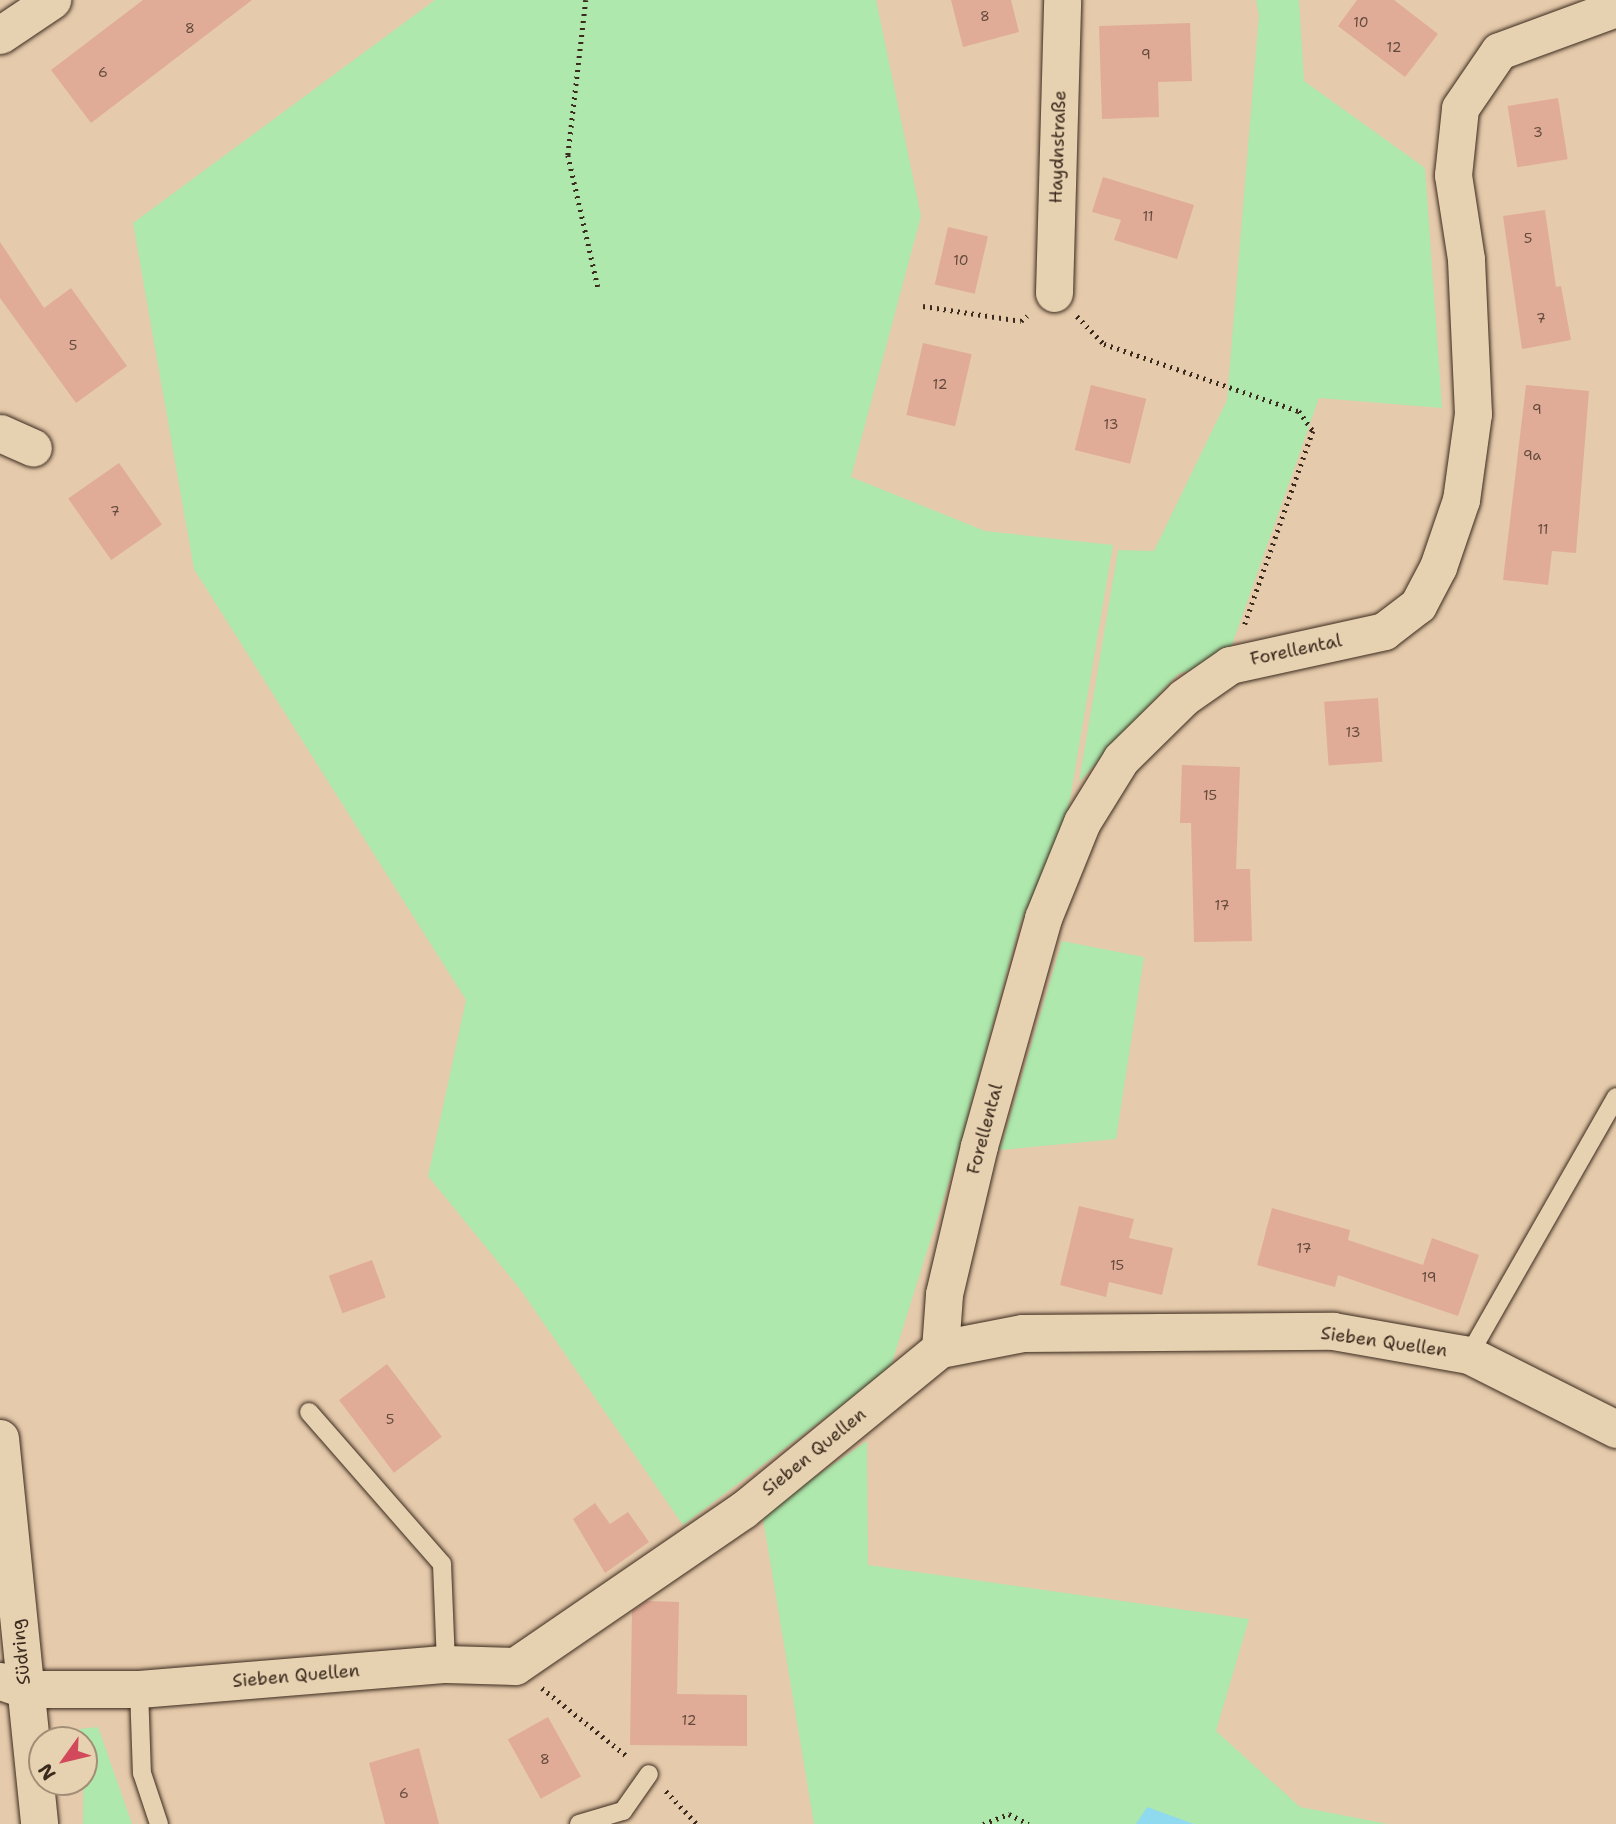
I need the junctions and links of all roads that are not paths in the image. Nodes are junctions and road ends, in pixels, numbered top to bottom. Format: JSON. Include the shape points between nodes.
{"nodes":[{"id":1,"x":52,"y":0,"type":"edge"},
{"id":2,"x":1062,"y":0,"type":"edge"},
{"id":3,"x":1616,"y":8,"type":"edge"},
{"id":4,"x":0,"y":35,"type":"edge"},
{"id":5,"x":1055,"y":293,"type":"road end"},
{"id":6,"x":0,"y":433,"type":"edge"},
{"id":7,"x":33,"y":449,"type":"dead end"},
{"id":8,"x":1616,"y":1097,"type":"edge"},
{"id":9,"x":940,"y":1349,"type":"junction"},
{"id":10,"x":1469,"y":1354,"type":"junction"},
{"id":11,"x":309,"y":1412,"type":"dead end"},
{"id":12,"x":1616,"y":1429,"type":"edge"},
{"id":13,"x":0,"y":1438,"type":"edge"},
{"id":14,"x":446,"y":1664,"type":"junction"},
{"id":15,"x":12,"y":1685,"type":"edge"},
{"id":16,"x":139,"y":1689,"type":"junction"},
{"id":17,"x":649,"y":1774,"type":"road end"},
{"id":18,"x":38,"y":1824,"type":"edge"},
{"id":19,"x":159,"y":1824,"type":"edge"},
{"id":20,"x":579,"y":1824,"type":"edge"}],
"edges":[{"from":1,"to":4,"type":"street"},
{"from":2,"to":5,"type":"street","name":"Haydnstraße"},
{"from":3,"to":9,"type":"street","name":"Forellental","via":[[1499,51],[1460,108],[1453,175],[1466,259],[1472,414],[1461,500],[1438,567],[1418,605],[1384,631],[1230,665],[1184,697],[1121,759],[1082,822],[1043,918],[979,1146],[944,1294]]},
{"from":6,"to":7,"type":"street"},
{"from":8,"to":10,"type":"lane"},
{"from":9,"to":10,"type":"street","name":"Sieben Quellen","via":[[1022,1333],[1333,1331]]},
{"from":9,"to":14,"type":"street","name":"Sieben Quellen","via":[[743,1510],[514,1666]]},
{"from":10,"to":12,"type":"street","name":"Sieben Quellen"},
{"from":11,"to":14,"type":"lane","via":[[442,1564]]},
{"from":13,"to":15,"type":"street","name":"Südring"},
{"from":14,"to":16,"type":"street","name":"Sieben Quellen"},
{"from":15,"to":16,"type":"street","name":"Sieben Quellen"},
{"from":15,"to":18,"type":"street","name":"Südring"},
{"from":16,"to":19,"type":"lane","via":[[142,1773]]},
{"from":17,"to":20,"type":"lane","via":[[623,1811]]}]}
